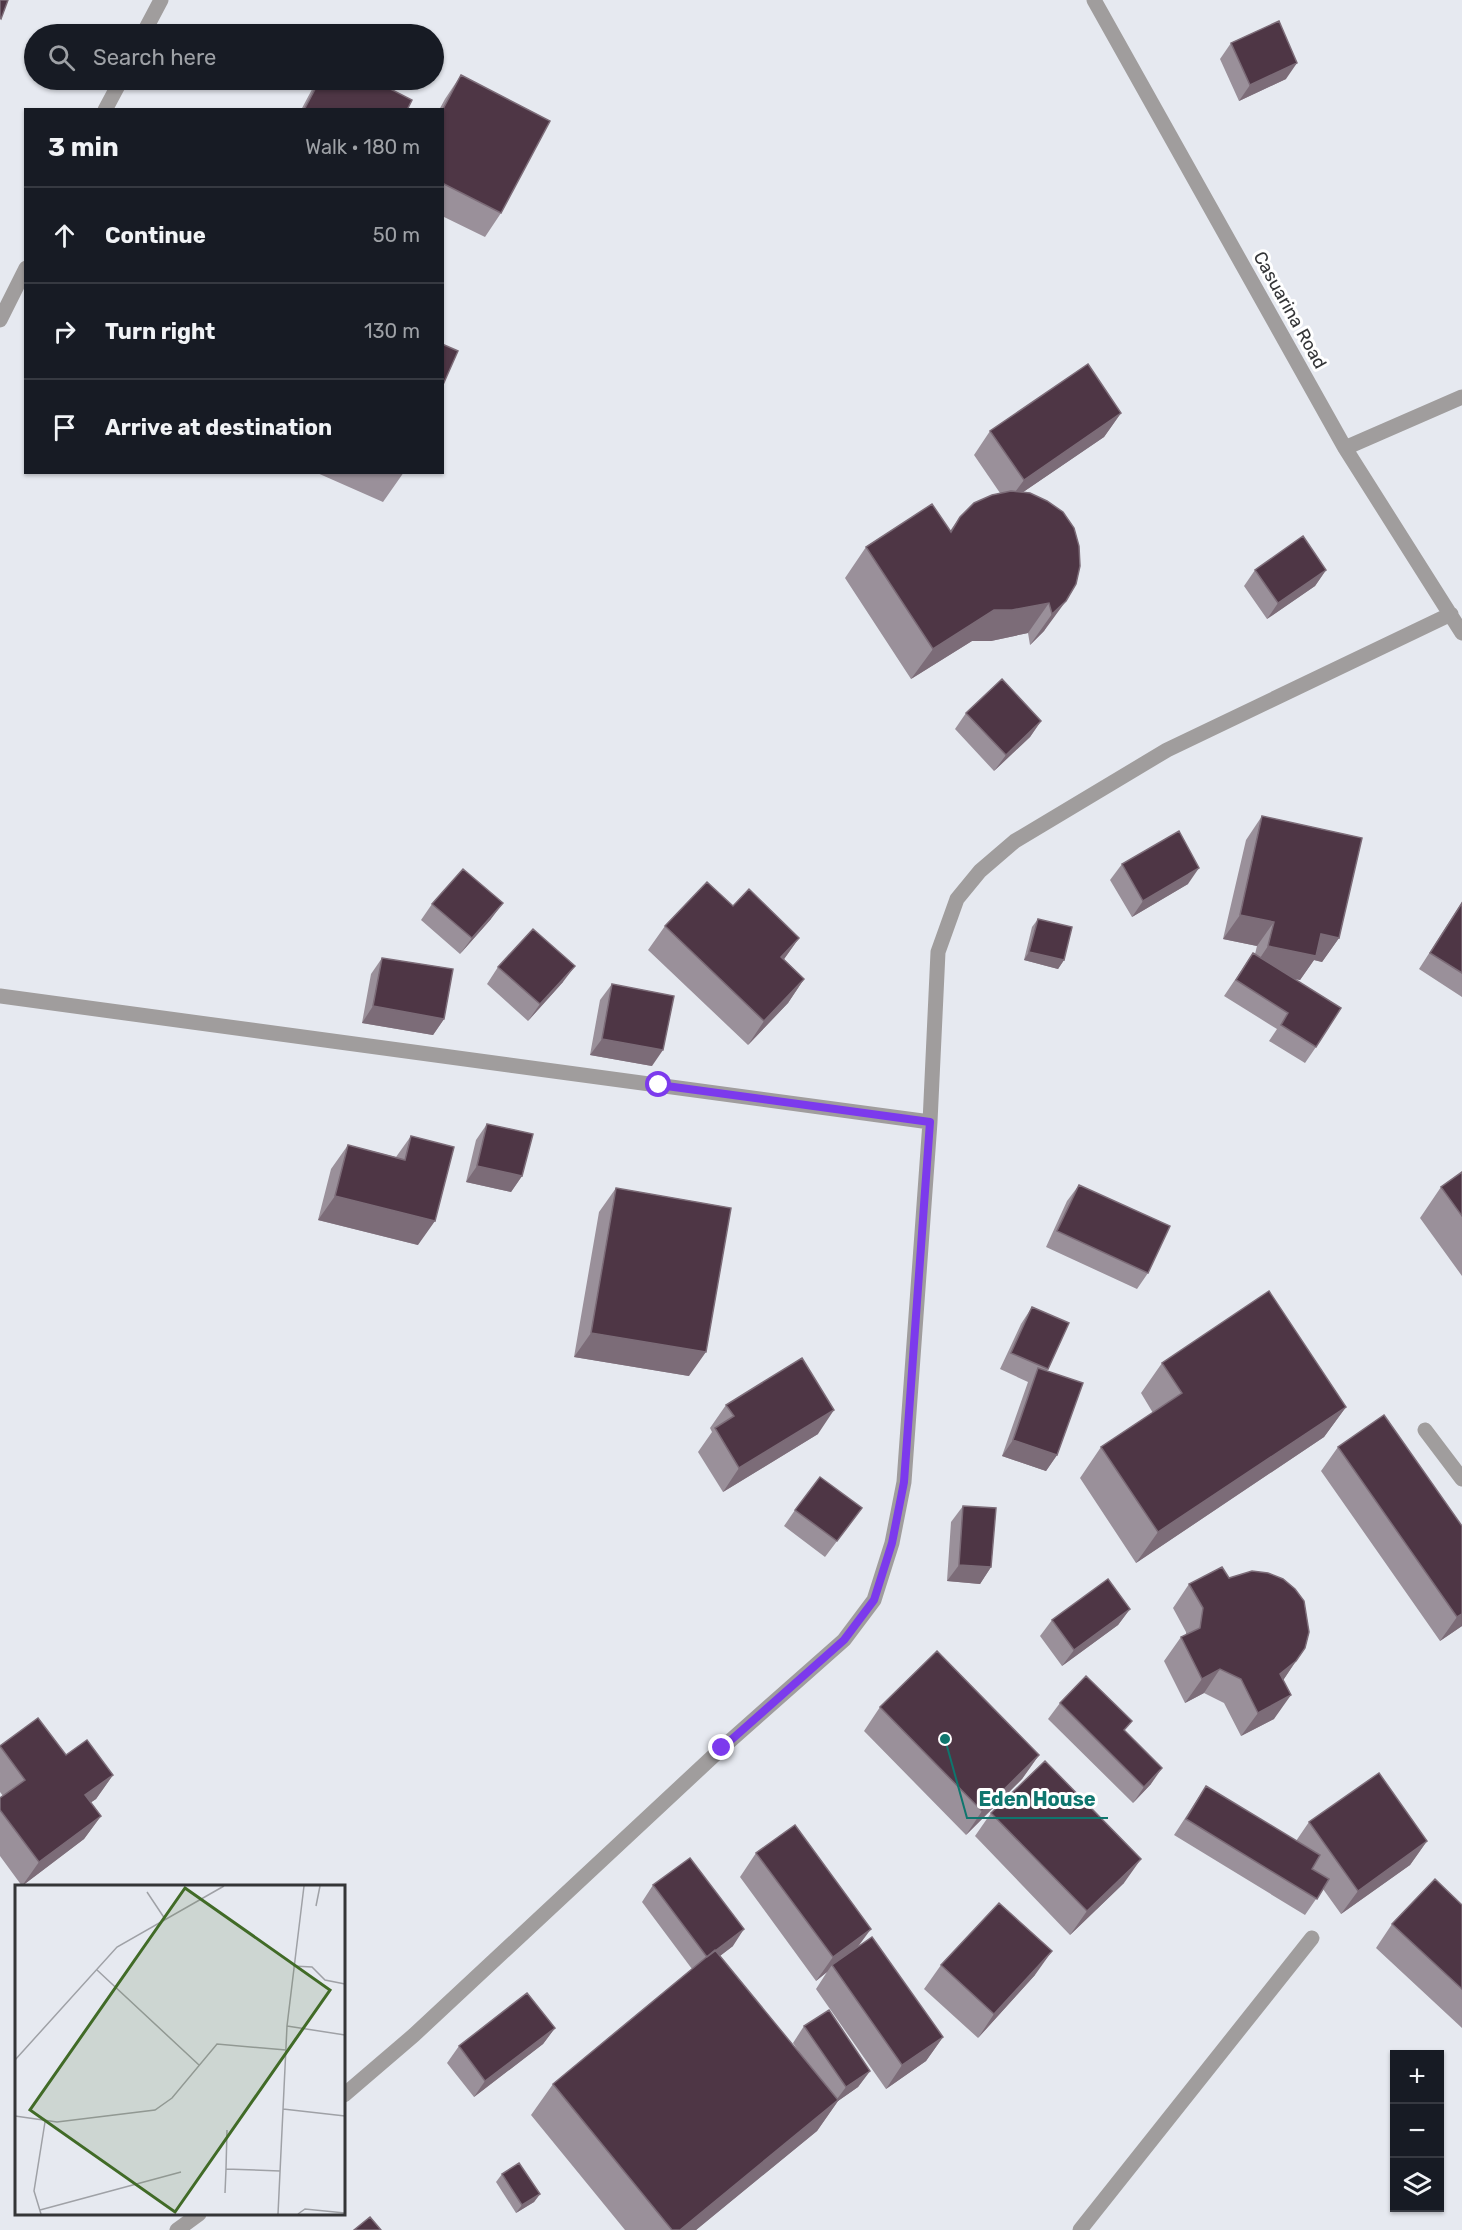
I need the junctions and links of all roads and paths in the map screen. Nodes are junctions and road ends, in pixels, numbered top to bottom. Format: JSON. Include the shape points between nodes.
{"nodes":[{"id":1,"x":161,"y":0,"type":"edge"},
{"id":2,"x":1101,"y":3,"type":"edge"},
{"id":3,"x":148,"y":24,"type":"edge"},
{"id":4,"x":116,"y":90,"type":"edge"},
{"id":5,"x":106,"y":108,"type":"edge"},
{"id":6,"x":24,"y":271,"type":"edge"},
{"id":7,"x":5,"y":300,"type":"edge"},
{"id":8,"x":0,"y":320,"type":"edge"},
{"id":9,"x":1462,"y":397,"type":"edge"},
{"id":10,"x":1345,"y":448,"type":"junction"},
{"id":11,"x":1450,"y":614,"type":"junction"},
{"id":12,"x":1462,"y":633,"type":"edge"},
{"id":13,"x":0,"y":996,"type":"edge"},
{"id":14,"x":930,"y":1122,"type":"junction"},
{"id":15,"x":1425,"y":1430,"type":"dead end"},
{"id":16,"x":1462,"y":1479,"type":"edge"},
{"id":17,"x":1312,"y":1938,"type":"dead end"},
{"id":18,"x":345,"y":2094,"type":"edge"},
{"id":19,"x":198,"y":2215,"type":"edge"},
{"id":20,"x":177,"y":2230,"type":"edge"},
{"id":21,"x":1080,"y":2230,"type":"edge"}],
"edges":[{"from":1,"to":3,"type":"street"},
{"from":2,"to":10,"type":"street","name":"Casuarina Road"},
{"from":4,"to":5,"type":"street"},
{"from":6,"to":7,"type":"street"},
{"from":7,"to":8,"type":"street"},
{"from":9,"to":10,"type":"street"},
{"from":10,"to":11,"type":"street","name":"Casuarina Road"},
{"from":11,"to":12,"type":"street","name":"Casuarina Road"},
{"from":11,"to":14,"type":"street","via":[[1167,750],[1016,841],[980,871],[957,899],[938,951]]},
{"from":13,"to":14,"type":"street"},
{"from":14,"to":18,"type":"street","via":[[904,1482],[892,1543],[874,1600],[844,1640]]},
{"from":15,"to":16,"type":"street"},
{"from":17,"to":21,"type":"street"},
{"from":19,"to":20,"type":"street"}]}
